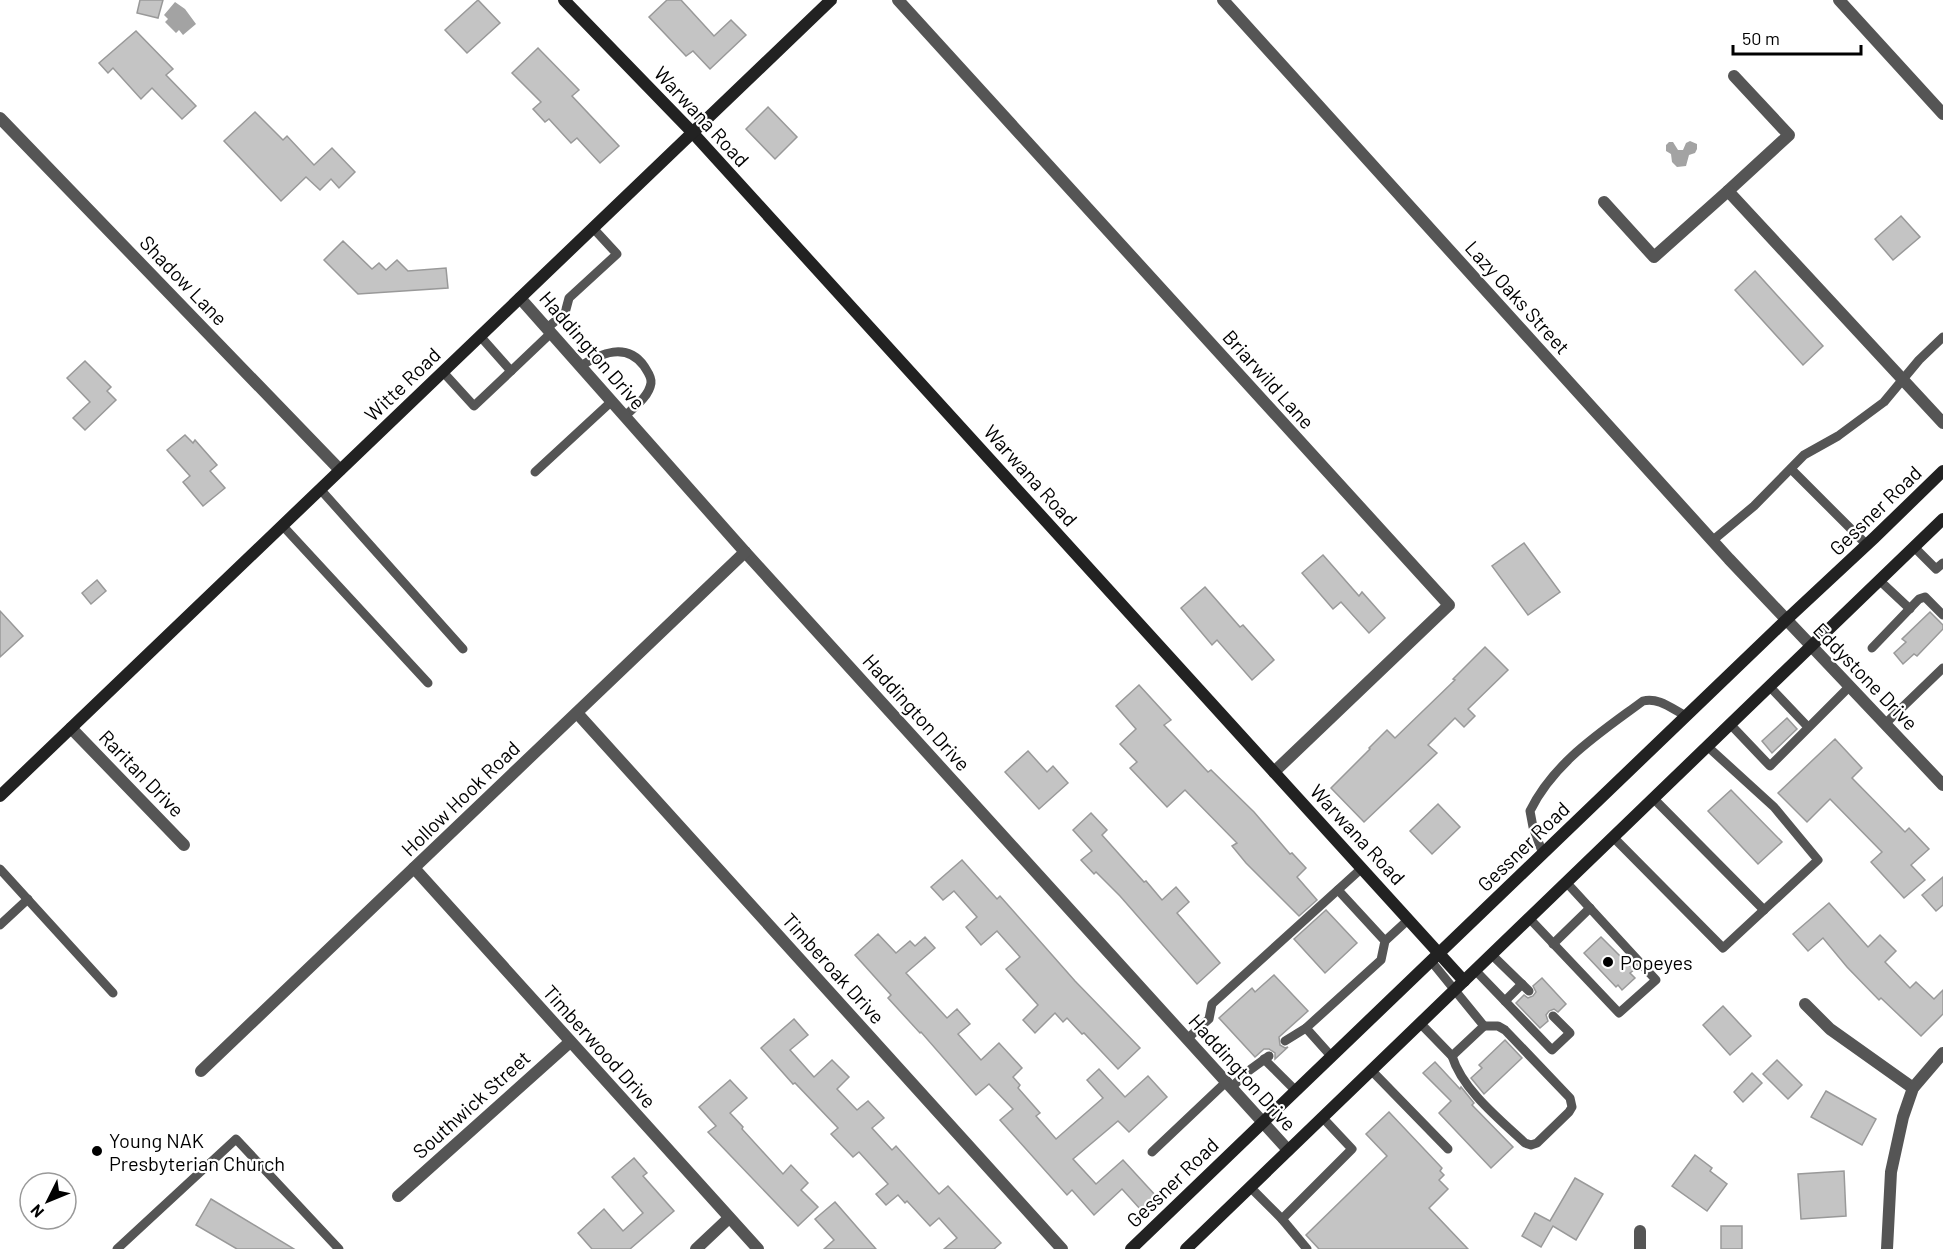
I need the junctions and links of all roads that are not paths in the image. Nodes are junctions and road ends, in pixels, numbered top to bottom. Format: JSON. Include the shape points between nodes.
{"nodes":[{"id":1,"x":564,"y":0,"type":"edge"},
{"id":2,"x":831,"y":0,"type":"edge"},
{"id":3,"x":898,"y":0,"type":"edge"},
{"id":4,"x":1223,"y":0,"type":"edge"},
{"id":5,"x":1839,"y":0,"type":"edge"},
{"id":6,"x":1734,"y":76,"type":"dead end"},
{"id":7,"x":1943,"y":114,"type":"edge"},
{"id":8,"x":0,"y":118,"type":"edge"},
{"id":9,"x":692,"y":132,"type":"junction"},
{"id":10,"x":1728,"y":191,"type":"junction"},
{"id":11,"x":1604,"y":202,"type":"dead end"},
{"id":12,"x":593,"y":228,"type":"junction"},
{"id":13,"x":520,"y":298,"type":"junction"},
{"id":14,"x":549,"y":331,"type":"junction"},
{"id":15,"x":480,"y":336,"type":"junction"},
{"id":16,"x":1943,"y":337,"type":"edge"},
{"id":17,"x":581,"y":366,"type":"junction"},
{"id":18,"x":511,"y":370,"type":"junction"},
{"id":19,"x":442,"y":372,"type":"junction"},
{"id":20,"x":1903,"y":381,"type":"junction"},
{"id":21,"x":612,"y":401,"type":"junction"},
{"id":22,"x":625,"y":416,"type":"junction"},
{"id":23,"x":1943,"y":423,"type":"edge"},
{"id":24,"x":1791,"y":469,"type":"junction"},
{"id":25,"x":340,"y":470,"type":"junction"},
{"id":26,"x":1943,"y":471,"type":"edge"},
{"id":27,"x":535,"y":472,"type":"dead end"},
{"id":28,"x":320,"y":489,"type":"junction"},
{"id":29,"x":1943,"y":519,"type":"edge"},
{"id":30,"x":282,"y":525,"type":"junction"},
{"id":31,"x":1712,"y":541,"type":"junction"},
{"id":32,"x":1867,"y":545,"type":"junction"},
{"id":33,"x":1914,"y":547,"type":"junction"},
{"id":34,"x":745,"y":552,"type":"junction"},
{"id":35,"x":1943,"y":563,"type":"edge"},
{"id":36,"x":1879,"y":580,"type":"junction"},
{"id":37,"x":1910,"y":609,"type":"junction"},
{"id":38,"x":1943,"y":615,"type":"edge"},
{"id":39,"x":1786,"y":620,"type":"junction"},
{"id":40,"x":1811,"y":646,"type":"junction"},
{"id":41,"x":1872,"y":648,"type":"dead end"},
{"id":42,"x":463,"y":649,"type":"dead end"},
{"id":43,"x":1943,"y":668,"type":"edge"},
{"id":44,"x":428,"y":683,"type":"dead end"},
{"id":45,"x":1769,"y":686,"type":"junction"},
{"id":46,"x":1850,"y":686,"type":"junction"},
{"id":47,"x":577,"y":713,"type":"junction"},
{"id":48,"x":1686,"y":716,"type":"junction"},
{"id":49,"x":1730,"y":724,"type":"junction"},
{"id":50,"x":1885,"y":724,"type":"junction"},
{"id":51,"x":1808,"y":727,"type":"junction"},
{"id":52,"x":71,"y":728,"type":"junction"},
{"id":53,"x":1707,"y":746,"type":"junction"},
{"id":54,"x":1274,"y":772,"type":"junction"},
{"id":55,"x":1943,"y":784,"type":"edge"},
{"id":56,"x":0,"y":796,"type":"edge"},
{"id":57,"x":1653,"y":798,"type":"junction"},
{"id":58,"x":1613,"y":837,"type":"junction"},
{"id":59,"x":184,"y":845,"type":"dead end"},
{"id":60,"x":1543,"y":854,"type":"junction"},
{"id":61,"x":414,"y":868,"type":"junction"},
{"id":62,"x":1362,"y":868,"type":"junction"},
{"id":63,"x":0,"y":869,"type":"edge"},
{"id":64,"x":1566,"y":882,"type":"junction"},
{"id":65,"x":1338,"y":890,"type":"junction"},
{"id":66,"x":28,"y":899,"type":"junction"},
{"id":67,"x":1590,"y":908,"type":"junction"},
{"id":68,"x":1764,"y":910,"type":"junction"},
{"id":69,"x":1528,"y":918,"type":"junction"},
{"id":70,"x":1409,"y":919,"type":"junction"},
{"id":71,"x":0,"y":925,"type":"edge"},
{"id":72,"x":1385,"y":941,"type":"junction"},
{"id":73,"x":1553,"y":944,"type":"junction"},
{"id":74,"x":1491,"y":954,"type":"junction"},
{"id":75,"x":1436,"y":957,"type":"junction"},
{"id":76,"x":1475,"y":970,"type":"junction"},
{"id":77,"x":1459,"y":985,"type":"junction"},
{"id":78,"x":112,"y":993,"type":"dead end"},
{"id":79,"x":1505,"y":1001,"type":"junction"},
{"id":80,"x":1805,"y":1004,"type":"dead end"},
{"id":81,"x":1553,"y":1016,"type":"dead end"},
{"id":82,"x":1420,"y":1023,"type":"junction"},
{"id":83,"x":1484,"y":1026,"type":"junction"},
{"id":84,"x":1306,"y":1028,"type":"junction"},
{"id":85,"x":1187,"y":1039,"type":"junction"},
{"id":86,"x":1285,"y":1041,"type":"dead end"},
{"id":87,"x":570,"y":1042,"type":"junction"},
{"id":88,"x":1943,"y":1053,"type":"edge"},
{"id":89,"x":1331,"y":1056,"type":"junction"},
{"id":90,"x":1452,"y":1056,"type":"junction"},
{"id":91,"x":1371,"y":1070,"type":"junction"},
{"id":92,"x":201,"y":1071,"type":"dead end"},
{"id":93,"x":1228,"y":1085,"type":"junction"},
{"id":94,"x":1913,"y":1088,"type":"junction"},
{"id":95,"x":1295,"y":1090,"type":"junction"},
{"id":96,"x":1322,"y":1117,"type":"junction"},
{"id":97,"x":1262,"y":1122,"type":"junction"},
{"id":98,"x":1448,"y":1149,"type":"dead end"},
{"id":99,"x":1288,"y":1150,"type":"junction"},
{"id":100,"x":1152,"y":1152,"type":"dead end"},
{"id":101,"x":1250,"y":1186,"type":"junction"},
{"id":102,"x":398,"y":1196,"type":"dead end"},
{"id":103,"x":729,"y":1218,"type":"junction"},
{"id":104,"x":1282,"y":1219,"type":"junction"},
{"id":105,"x":1640,"y":1231,"type":"dead end"},
{"id":106,"x":117,"y":1249,"type":"edge"},
{"id":107,"x":339,"y":1249,"type":"edge"},
{"id":108,"x":696,"y":1249,"type":"edge"},
{"id":109,"x":758,"y":1249,"type":"edge"},
{"id":110,"x":1062,"y":1249,"type":"edge"},
{"id":111,"x":1131,"y":1249,"type":"edge"},
{"id":112,"x":1186,"y":1249,"type":"edge"},
{"id":113,"x":1307,"y":1249,"type":"edge"},
{"id":114,"x":1640,"y":1249,"type":"edge"},
{"id":115,"x":1887,"y":1249,"type":"edge"}],
"edges":[{"from":1,"to":9,"type":"street","name":"Warwana Road"},
{"from":2,"to":9,"type":"street","name":"Witte Road"},
{"from":3,"to":54,"type":"street","name":"Briarwild Lane","via":[[1449,605]]},
{"from":4,"to":31,"type":"street","name":"Lazy Oaks Street"},
{"from":5,"to":7,"type":"street"},
{"from":6,"to":10,"type":"street","via":[[1790,135]]},
{"from":8,"to":25,"type":"street","name":"Shadow Lane"},
{"from":9,"to":12,"type":"street","name":"Witte Road"},
{"from":9,"to":54,"type":"street","name":"Warwana Road"},
{"from":10,"to":11,"type":"street","via":[[1654,257]]},
{"from":10,"to":20,"type":"street"},
{"from":12,"to":13,"type":"street","name":"Witte Road"},
{"from":12,"to":14,"type":"lane","via":[[617,254],[569,298],[565,313]]},
{"from":13,"to":14,"type":"street","name":"Haddington Drive"},
{"from":13,"to":15,"type":"street","name":"Witte Road"},
{"from":14,"to":17,"type":"street","name":"Haddington Drive"},
{"from":14,"to":18,"type":"lane"},
{"from":15,"to":18,"type":"lane"},
{"from":15,"to":19,"type":"street","name":"Witte Road"},
{"from":16,"to":20,"type":"lane"},
{"from":17,"to":21,"type":"street","name":"Haddington Drive"},
{"from":17,"to":22,"type":"lane","via":[[599,354],[612,352],[641,363],[651,383],[648,392]]},
{"from":18,"to":19,"type":"lane","via":[[474,406]]},
{"from":19,"to":25,"type":"street","name":"Witte Road"},
{"from":20,"to":23,"type":"street"},
{"from":20,"to":24,"type":"lane","via":[[1884,402],[1804,455]]},
{"from":21,"to":22,"type":"street","name":"Haddington Drive"},
{"from":21,"to":27,"type":"lane"},
{"from":22,"to":34,"type":"street","name":"Haddington Drive"},
{"from":24,"to":31,"type":"lane"},
{"from":24,"to":32,"type":"lane"},
{"from":25,"to":28,"type":"street","name":"Witte Road"},
{"from":26,"to":32,"type":"street","name":"Gessner Road"},
{"from":28,"to":30,"type":"street","name":"Witte Road"},
{"from":28,"to":42,"type":"lane"},
{"from":29,"to":33,"type":"street"},
{"from":30,"to":44,"type":"lane"},
{"from":30,"to":52,"type":"street","name":"Witte Road"},
{"from":31,"to":39,"type":"street","name":"Lazy Oaks Street"},
{"from":32,"to":39,"type":"street","name":"Gessner Road"},
{"from":33,"to":35,"type":"lane","via":[[1936,569]]},
{"from":33,"to":36,"type":"street"},
{"from":34,"to":47,"type":"street","name":"Hollow Hook Road"},
{"from":34,"to":85,"type":"street","name":"Haddington Drive"},
{"from":36,"to":37,"type":"lane"},
{"from":36,"to":40,"type":"street"},
{"from":37,"to":38,"type":"lane","via":[[1925,597]]},
{"from":37,"to":41,"type":"lane"},
{"from":39,"to":40,"type":"street","name":"Eddystone Drive"},
{"from":39,"to":48,"type":"street","name":"Gessner Road"},
{"from":40,"to":45,"type":"street"},
{"from":40,"to":46,"type":"street","name":"Eddystone Drive"},
{"from":43,"to":50,"type":"lane"},
{"from":45,"to":49,"type":"street"},
{"from":45,"to":51,"type":"lane"},
{"from":46,"to":50,"type":"street","name":"Eddystone Drive"},
{"from":46,"to":51,"type":"lane"},
{"from":47,"to":61,"type":"street","name":"Hollow Hook Road"},
{"from":47,"to":110,"type":"street","name":"Timberoak Drive"},
{"from":48,"to":60,"type":"street","name":"Gessner Road"},
{"from":48,"to":60,"type":"lane","via":[[1658,700],[1643,701],[1578,749],[1552,777],[1530,812]]},
{"from":49,"to":51,"type":"lane","via":[[1770,766]]},
{"from":49,"to":53,"type":"street"},
{"from":50,"to":55,"type":"street","name":"Eddystone Drive"},
{"from":52,"to":56,"type":"street","name":"Witte Road"},
{"from":52,"to":59,"type":"street","name":"Raritan Drive"},
{"from":53,"to":57,"type":"street"},
{"from":53,"to":68,"type":"lane","via":[[1774,807],[1818,860]]},
{"from":54,"to":62,"type":"street","name":"Warwana Road"},
{"from":57,"to":58,"type":"street"},
{"from":57,"to":68,"type":"lane"},
{"from":58,"to":64,"type":"street"},
{"from":58,"to":68,"type":"lane","via":[[1724,948]]},
{"from":60,"to":75,"type":"street","name":"Gessner Road"},
{"from":61,"to":87,"type":"street","name":"Timberwood Drive"},
{"from":61,"to":92,"type":"street","name":"Hollow Hook Road"},
{"from":62,"to":65,"type":"lane"},
{"from":62,"to":70,"type":"street","name":"Warwana Road"},
{"from":63,"to":66,"type":"lane"},
{"from":64,"to":67,"type":"lane"},
{"from":64,"to":69,"type":"street"},
{"from":65,"to":72,"type":"lane"},
{"from":65,"to":85,"type":"lane","via":[[1212,1004],[1209,1019]]},
{"from":66,"to":71,"type":"lane"},
{"from":66,"to":78,"type":"lane"},
{"from":67,"to":73,"type":"lane"},
{"from":67,"to":73,"type":"lane","via":[[1656,980],[1619,1013]]},
{"from":69,"to":73,"type":"lane"},
{"from":69,"to":74,"type":"street"},
{"from":70,"to":72,"type":"lane"},
{"from":70,"to":75,"type":"street","name":"Warwana Road"},
{"from":72,"to":84,"type":"lane","via":[[1380,960]]},
{"from":74,"to":76,"type":"street"},
{"from":74,"to":79,"type":"lane","via":[[1525,987]]},
{"from":75,"to":77,"type":"street","name":"Warwana Road"},
{"from":75,"to":89,"type":"street","name":"Gessner Road"},
{"from":76,"to":77,"type":"street"},
{"from":76,"to":79,"type":"lane"},
{"from":77,"to":82,"type":"street"},
{"from":77,"to":83,"type":"lane"},
{"from":79,"to":81,"type":"lane","via":[[1552,1050],[1570,1033]]},
{"from":80,"to":94,"type":"street","via":[[1830,1029]]},
{"from":82,"to":90,"type":"lane"},
{"from":82,"to":91,"type":"street"},
{"from":83,"to":90,"type":"lane"},
{"from":83,"to":90,"type":"lane","via":[[1505,1030],[1570,1098],[1569,1112],[1537,1143],[1525,1143],[1467,1085]]},
{"from":84,"to":86,"type":"lane"},
{"from":84,"to":89,"type":"lane"},
{"from":85,"to":93,"type":"street","name":"Haddington Drive"},
{"from":87,"to":102,"type":"street","name":"Southwick Street"},
{"from":87,"to":103,"type":"street","name":"Timberwood Drive"},
{"from":88,"to":94,"type":"street"},
{"from":89,"to":95,"type":"street","name":"Gessner Road"},
{"from":91,"to":96,"type":"street"},
{"from":91,"to":98,"type":"lane"},
{"from":93,"to":95,"type":"lane","via":[[1267,1058]]},
{"from":93,"to":97,"type":"street","name":"Haddington Drive"},
{"from":93,"to":100,"type":"lane"},
{"from":94,"to":115,"type":"street","via":[[1891,1172]]},
{"from":95,"to":97,"type":"street","name":"Gessner Road"},
{"from":96,"to":99,"type":"street"},
{"from":96,"to":104,"type":"lane","via":[[1352,1149]]},
{"from":97,"to":99,"type":"street","name":"Haddington Drive"},
{"from":97,"to":111,"type":"street","name":"Gessner Road"},
{"from":99,"to":101,"type":"street"},
{"from":101,"to":104,"type":"lane"},
{"from":101,"to":112,"type":"street"},
{"from":103,"to":108,"type":"street"},
{"from":103,"to":109,"type":"street","name":"Timberwood Drive"},
{"from":104,"to":113,"type":"lane"},
{"from":105,"to":114,"type":"street"},
{"from":106,"to":107,"type":"lane","via":[[236,1139]]}]}
